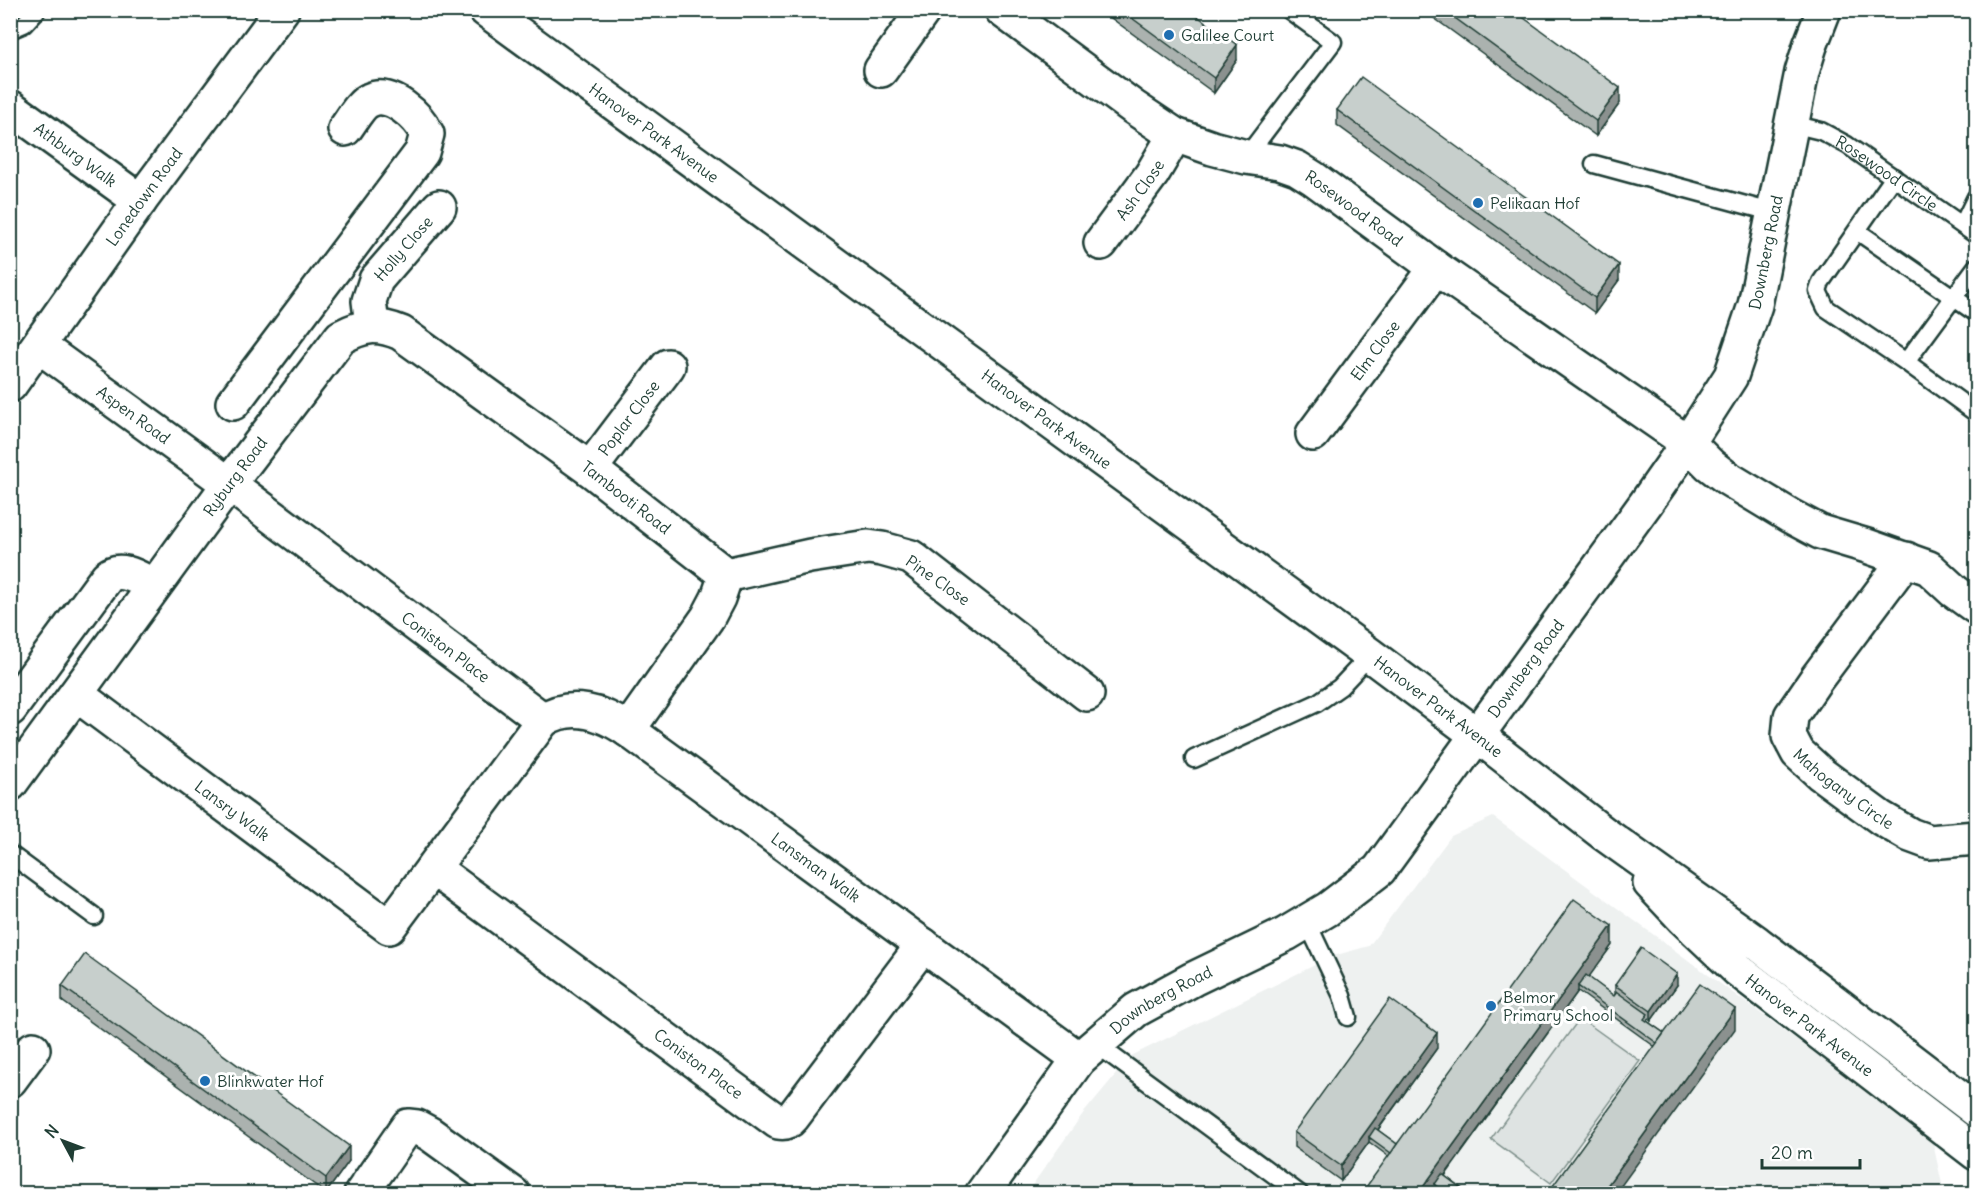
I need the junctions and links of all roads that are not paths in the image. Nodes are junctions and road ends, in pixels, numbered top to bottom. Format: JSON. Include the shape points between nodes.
{"nodes":[{"id":1,"x":37,"y":10,"type":"edge"},
{"id":2,"x":282,"y":10,"type":"edge"},
{"id":3,"x":486,"y":10,"type":"edge"},
{"id":4,"x":924,"y":10,"type":"edge"},
{"id":5,"x":1002,"y":10,"type":"edge"},
{"id":6,"x":1289,"y":10,"type":"edge"},
{"id":7,"x":1824,"y":10,"type":"edge"},
{"id":8,"x":10,"y":30,"type":"edge"},
{"id":9,"x":881,"y":70,"type":"dead end"},
{"id":10,"x":10,"y":107,"type":"edge"},
{"id":11,"x":1792,"y":124,"type":"junction"},
{"id":12,"x":345,"y":129,"type":"dead end"},
{"id":13,"x":1175,"y":135,"type":"junction"},
{"id":14,"x":1246,"y":157,"type":"junction"},
{"id":15,"x":1594,"y":164,"type":"dead end"},
{"id":16,"x":1894,"y":177,"type":"junction"},
{"id":17,"x":1977,"y":197,"type":"edge"},
{"id":18,"x":140,"y":201,"type":"junction"},
{"id":19,"x":439,"y":207,"type":"dead end"},
{"id":20,"x":1775,"y":213,"type":"junction"},
{"id":21,"x":1963,"y":224,"type":"junction"},
{"id":22,"x":1857,"y":231,"type":"junction"},
{"id":23,"x":1977,"y":235,"type":"edge"},
{"id":24,"x":1101,"y":243,"type":"dead end"},
{"id":25,"x":1977,"y":267,"type":"edge"},
{"id":26,"x":1436,"y":268,"type":"junction"},
{"id":27,"x":1954,"y":297,"type":"junction"},
{"id":28,"x":1977,"y":313,"type":"edge"},
{"id":29,"x":372,"y":325,"type":"junction"},
{"id":30,"x":279,"y":340,"type":"junction"},
{"id":31,"x":39,"y":346,"type":"junction"},
{"id":32,"x":1906,"y":362,"type":"junction"},
{"id":33,"x":668,"y":366,"type":"dead end"},
{"id":34,"x":317,"y":367,"type":"junction"},
{"id":35,"x":10,"y":385,"type":"edge"},
{"id":36,"x":233,"y":403,"type":"dead end"},
{"id":37,"x":1977,"y":413,"type":"edge"},
{"id":38,"x":1313,"y":434,"type":"dead end"},
{"id":39,"x":1688,"y":443,"type":"junction"},
{"id":40,"x":590,"y":470,"type":"junction"},
{"id":41,"x":229,"y":484,"type":"junction"},
{"id":42,"x":1906,"y":559,"type":"junction"},
{"id":43,"x":726,"y":575,"type":"junction"},
{"id":44,"x":154,"y":586,"type":"junction"},
{"id":45,"x":1977,"y":607,"type":"edge"},
{"id":46,"x":1370,"y":655,"type":"junction"},
{"id":47,"x":76,"y":694,"type":"junction"},
{"id":48,"x":1087,"y":694,"type":"dead end"},
{"id":49,"x":10,"y":709,"type":"edge"},
{"id":50,"x":543,"y":720,"type":"junction"},
{"id":51,"x":628,"y":730,"type":"junction"},
{"id":52,"x":1477,"y":735,"type":"junction"},
{"id":53,"x":1194,"y":759,"type":"dead end"},
{"id":54,"x":10,"y":784,"type":"edge"},
{"id":55,"x":1603,"y":833,"type":"junction"},
{"id":56,"x":1977,"y":838,"type":"edge"},
{"id":57,"x":10,"y":854,"type":"edge"},
{"id":58,"x":433,"y":868,"type":"junction"},
{"id":59,"x":94,"y":916,"type":"dead end"},
{"id":60,"x":1307,"y":922,"type":"junction"},
{"id":61,"x":923,"y":945,"type":"junction"},
{"id":62,"x":1348,"y":1017,"type":"dead end"},
{"id":63,"x":33,"y":1049,"type":"dead end"},
{"id":64,"x":1088,"y":1051,"type":"junction"},
{"id":65,"x":10,"y":1080,"type":"edge"},
{"id":66,"x":1977,"y":1110,"type":"edge"},
{"id":67,"x":1977,"y":1153,"type":"edge"},
{"id":68,"x":361,"y":1194,"type":"edge"},
{"id":69,"x":513,"y":1194,"type":"edge"},
{"id":70,"x":982,"y":1194,"type":"edge"},
{"id":71,"x":1300,"y":1194,"type":"edge"}],
"edges":[{"from":1,"to":8,"type":"lane","via":[[24,24]]},
{"from":2,"to":18,"type":"street","name":"Lonedown Road"},
{"from":3,"to":46,"type":"street","name":"Hanover Park Avenue"},
{"from":4,"to":9,"type":"street"},
{"from":5,"to":13,"type":"street","name":"Rosewood Road"},
{"from":6,"to":14,"type":"lane","via":[[1333,42]]},
{"from":7,"to":11,"type":"street","name":"Downberg Road","via":[[1807,55]]},
{"from":10,"to":18,"type":"street","name":"Athburg Walk"},
{"from":11,"to":16,"type":"lane","name":"Rosewood Circle","via":[[1841,141]]},
{"from":11,"to":20,"type":"street","name":"Downberg Road"},
{"from":12,"to":30,"type":"street","via":[[364,105],[382,98],[392,100],[418,119],[427,134],[422,152]]},
{"from":13,"to":14,"type":"street","name":"Rosewood Road"},
{"from":13,"to":24,"type":"street","name":"Ash Close","via":[[1152,174]]},
{"from":14,"to":26,"type":"street","name":"Rosewood Road","via":[[1297,168]]},
{"from":15,"to":20,"type":"lane"},
{"from":16,"to":21,"type":"lane","name":"Rosewood Circle"},
{"from":16,"to":22,"type":"lane"},
{"from":17,"to":21,"type":"lane"},
{"from":18,"to":31,"type":"street","name":"Lonedown Road"},
{"from":19,"to":29,"type":"street","name":"Holly Close","via":[[376,280],[369,301]]},
{"from":20,"to":39,"type":"street","name":"Downberg Road","via":[[1755,304],[1731,376]]},
{"from":21,"to":23,"type":"lane","name":"Rosewood Circle"},
{"from":22,"to":27,"type":"lane"},
{"from":22,"to":32,"type":"lane","via":[[1818,291],[1826,308]]},
{"from":25,"to":27,"type":"lane"},
{"from":26,"to":38,"type":"street","name":"Elm Close"},
{"from":26,"to":39,"type":"street","name":"Rosewood Road"},
{"from":27,"to":28,"type":"lane"},
{"from":27,"to":32,"type":"lane"},
{"from":29,"to":34,"type":"street","name":"Ryburg Road","via":[[341,337]]},
{"from":29,"to":40,"type":"street","name":"Tambooti Road","via":[[401,333]]},
{"from":30,"to":34,"type":"street"},
{"from":30,"to":36,"type":"street"},
{"from":31,"to":35,"type":"street","name":"Lonedown Road"},
{"from":31,"to":41,"type":"street","name":"Aspen Road"},
{"from":32,"to":37,"type":"lane"},
{"from":33,"to":40,"type":"street","name":"Poplar Close"},
{"from":34,"to":41,"type":"street","name":"Ryburg Road"},
{"from":39,"to":42,"type":"street","via":[[1727,478],[1820,532]]},
{"from":39,"to":52,"type":"street","name":"Downberg Road"},
{"from":40,"to":43,"type":"street","name":"Tambooti Road"},
{"from":41,"to":44,"type":"street","name":"Ryburg Road"},
{"from":41,"to":50,"type":"street","name":"Coniston Place"},
{"from":42,"to":45,"type":"street","via":[[1929,568]]},
{"from":42,"to":56,"type":"street","name":"Mahogany Circle","via":[[1791,716],[1789,736],[1798,753],[1821,774],[1910,835],[1929,842]]},
{"from":43,"to":48,"type":"street","name":"Pine Close","via":[[868,548],[911,557]]},
{"from":43,"to":51,"type":"street","via":[[708,617]]},
{"from":44,"to":47,"type":"street","name":"Ryburg Road"},
{"from":44,"to":49,"type":"street","via":[[124,572],[106,577]]},
{"from":46,"to":52,"type":"street","name":"Hanover Park Avenue"},
{"from":46,"to":53,"type":"lane","via":[[1340,687],[1317,703]]},
{"from":47,"to":54,"type":"street","name":"Ryburg Road"},
{"from":47,"to":58,"type":"street","name":"Lansry Walk","via":[[389,927]]},
{"from":50,"to":51,"type":"street","name":"Lansman Walk","via":[[575,710],[604,716]]},
{"from":50,"to":58,"type":"street"},
{"from":51,"to":61,"type":"street","name":"Lansman Walk"},
{"from":52,"to":55,"type":"street","name":"Hanover Park Avenue"},
{"from":52,"to":60,"type":"street","name":"Downberg Road","via":[[1378,870]]},
{"from":55,"to":66,"type":"street","name":"Hanover Park Avenue","via":[[1723,918]]},
{"from":55,"to":67,"type":"street","name":"Hanover Park Avenue","via":[[1738,970]]},
{"from":57,"to":59,"type":"lane"},
{"from":58,"to":61,"type":"street","name":"Coniston Place","via":[[783,1123],[792,1118]]},
{"from":60,"to":62,"type":"lane"},
{"from":60,"to":64,"type":"street","name":"Downberg Road","via":[[1163,994],[1136,1010]]},
{"from":61,"to":64,"type":"street","name":"Lansman Walk"},
{"from":63,"to":65,"type":"street"},
{"from":64,"to":70,"type":"street","name":"Downberg Road"},
{"from":64,"to":71,"type":"lane"},
{"from":68,"to":69,"type":"street","via":[[408,1126],[430,1134]]}]}
